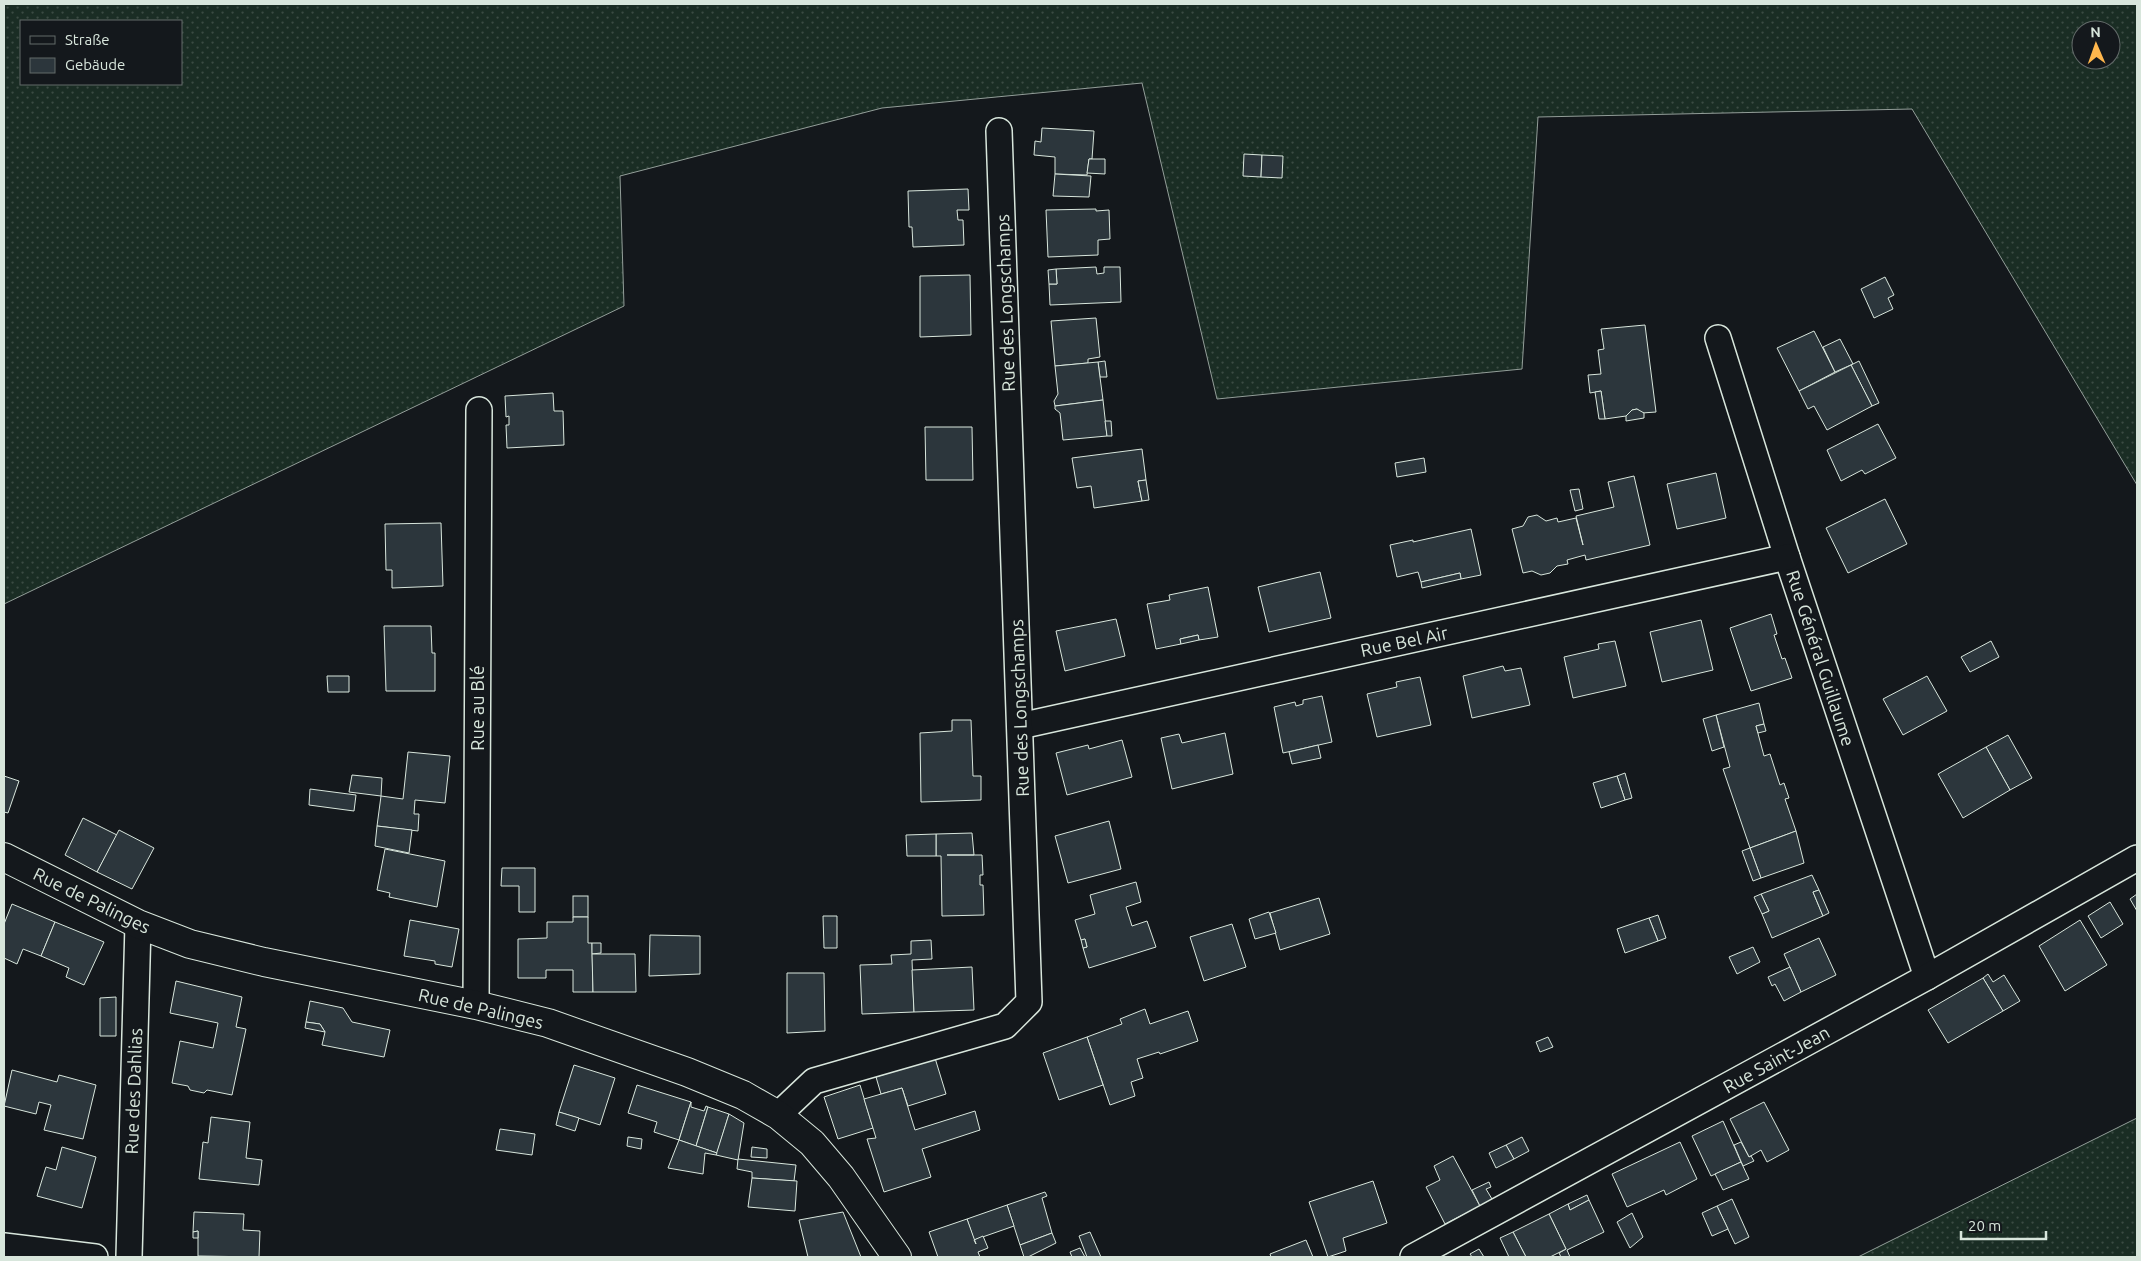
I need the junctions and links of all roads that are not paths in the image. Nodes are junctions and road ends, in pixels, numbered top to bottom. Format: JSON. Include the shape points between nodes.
{"nodes":[{"id":1,"x":999,"y":131,"type":"dead end"},
{"id":2,"x":1718,"y":338,"type":"dead end"},
{"id":3,"x":479,"y":410,"type":"dead end"},
{"id":4,"x":1787,"y":556,"type":"junction"},
{"id":5,"x":1020,"y":726,"type":"junction"},
{"id":6,"x":4,"y":858,"type":"edge"},
{"id":7,"x":2137,"y":858,"type":"edge"},
{"id":8,"x":138,"y":924,"type":"junction"},
{"id":9,"x":1927,"y":977,"type":"junction"},
{"id":10,"x":476,"y":1005,"type":"junction"},
{"id":11,"x":778,"y":1115,"type":"junction"},
{"id":12,"x":4,"y":1246,"type":"edge"},
{"id":13,"x":95,"y":1257,"type":"edge"},
{"id":14,"x":129,"y":1257,"type":"edge"},
{"id":15,"x":897,"y":1257,"type":"edge"},
{"id":16,"x":1413,"y":1257,"type":"edge"}],
"edges":[{"from":1,"to":5,"type":"street","name":"Rue des Longschamps"},
{"from":2,"to":4,"type":"street","name":"Rue Général Guillaume"},
{"from":3,"to":10,"type":"street","name":"Rue au Blé"},
{"from":4,"to":5,"type":"street","name":"Rue Bel Air"},
{"from":4,"to":9,"type":"street","name":"Rue Général Guillaume"},
{"from":5,"to":11,"type":"street","name":"Rue des Longschamps","via":[[1029,1002],[1005,1026],[814,1081]]},
{"from":6,"to":8,"type":"main road","name":"Rue de Palinges"},
{"from":7,"to":9,"type":"street","name":"Rue Saint-Jean"},
{"from":8,"to":10,"type":"main road","name":"Rue de Palinges","via":[[190,944],[255,960]]},
{"from":8,"to":14,"type":"street","name":"Rue des Dahlias"},
{"from":9,"to":16,"type":"street","name":"Rue Saint-Jean"},
{"from":10,"to":11,"type":"main road","name":"Rue de Palinges","via":[[548,1023],[687,1072],[743,1095]]},
{"from":11,"to":15,"type":"main road","name":"Rue de Palinges","via":[[812,1143],[841,1177]]},
{"from":12,"to":13,"type":"street"}]}
